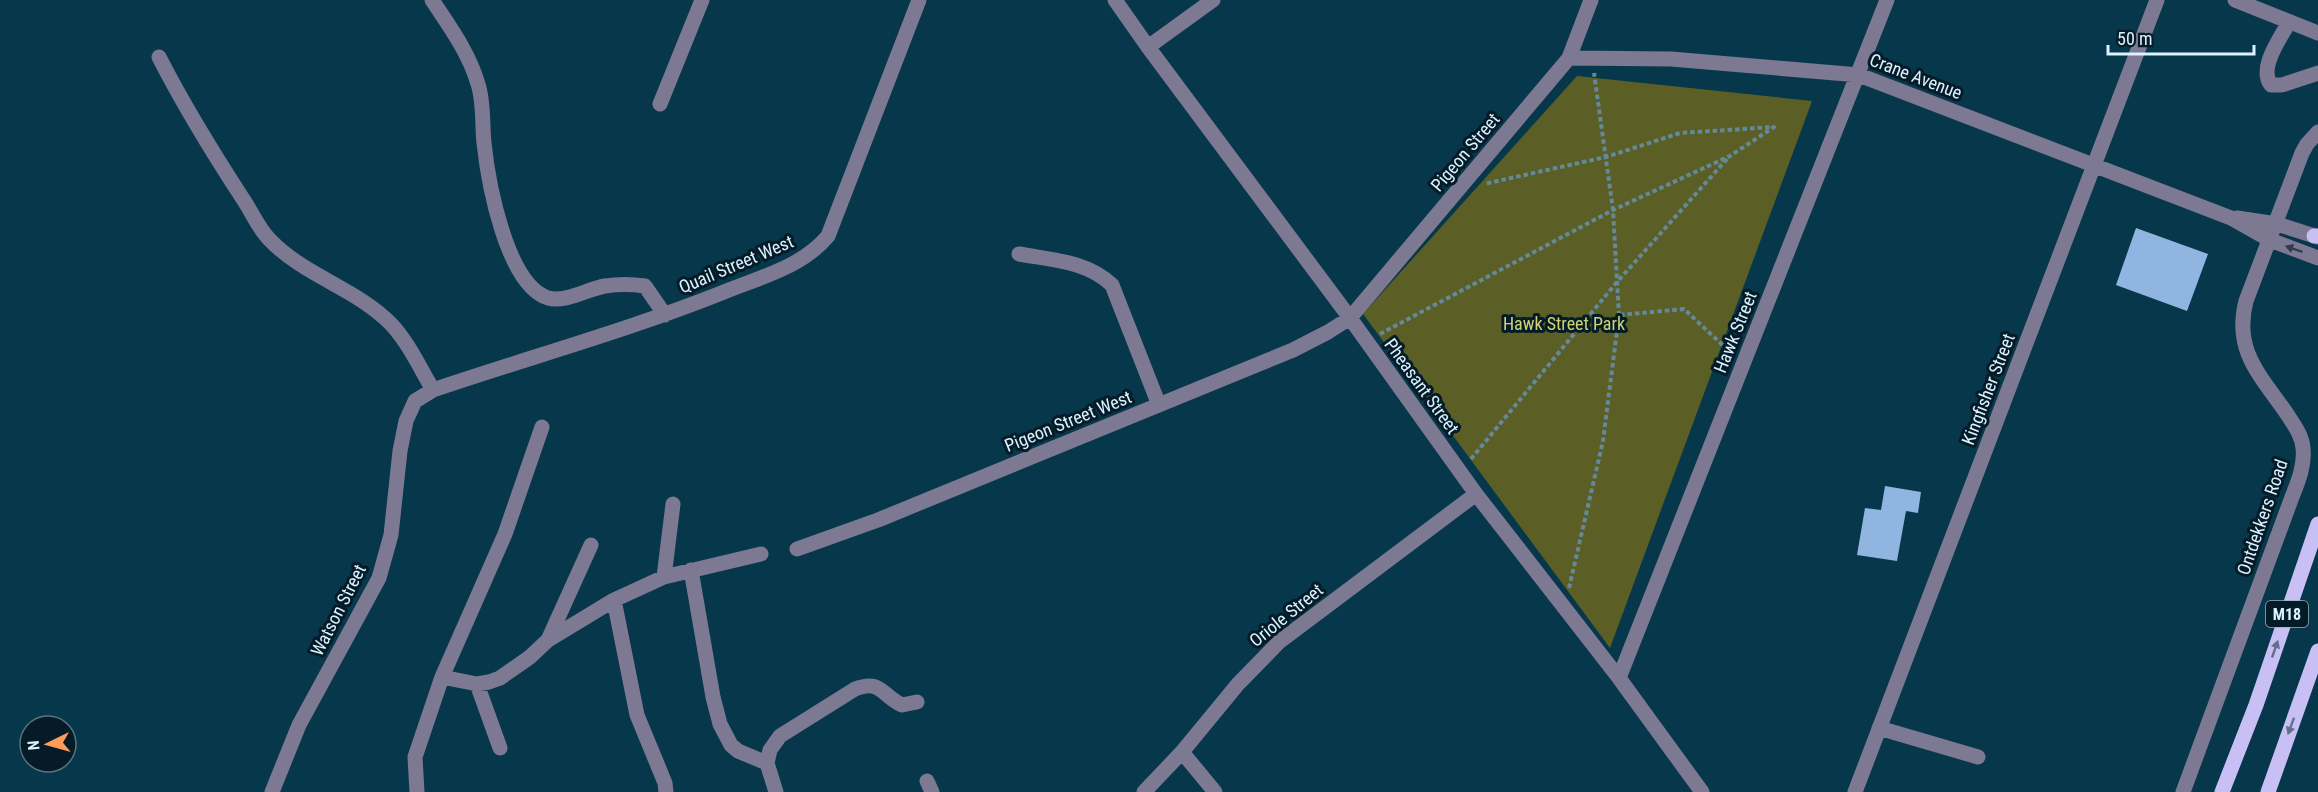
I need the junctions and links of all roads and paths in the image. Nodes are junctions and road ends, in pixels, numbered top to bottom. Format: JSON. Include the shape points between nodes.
{"nodes":[{"id":1,"x":432,"y":0,"type":"edge"},
{"id":2,"x":702,"y":0,"type":"edge"},
{"id":3,"x":920,"y":0,"type":"edge"},
{"id":4,"x":1115,"y":0,"type":"edge"},
{"id":5,"x":1213,"y":0,"type":"edge"},
{"id":6,"x":1591,"y":0,"type":"edge"},
{"id":7,"x":1887,"y":0,"type":"edge"},
{"id":8,"x":2157,"y":0,"type":"edge"},
{"id":9,"x":2235,"y":0,"type":"edge"},
{"id":10,"x":2289,"y":22,"type":"junction"},
{"id":11,"x":2318,"y":33,"type":"edge"},
{"id":12,"x":1148,"y":48,"type":"junction"},
{"id":13,"x":159,"y":57,"type":"dead end"},
{"id":14,"x":1569,"y":58,"type":"junction"},
{"id":15,"x":1592,"y":58,"type":"junction"},
{"id":16,"x":2318,"y":73,"type":"edge"},
{"id":17,"x":1859,"y":75,"type":"junction"},
{"id":18,"x":660,"y":104,"type":"dead end"},
{"id":19,"x":2318,"y":132,"type":"edge"},
{"id":20,"x":1730,"y":156,"type":"junction"},
{"id":21,"x":1606,"y":157,"type":"junction"},
{"id":22,"x":2094,"y":165,"type":"junction"},
{"id":23,"x":1458,"y":189,"type":"junction"},
{"id":24,"x":1612,"y":210,"type":"junction"},
{"id":25,"x":2232,"y":218,"type":"junction"},
{"id":26,"x":2277,"y":224,"type":"junction"},
{"id":27,"x":2317,"y":236,"type":"edge"},
{"id":28,"x":2270,"y":240,"type":"junction"},
{"id":29,"x":1019,"y":254,"type":"dead end"},
{"id":30,"x":2318,"y":258,"type":"edge"},
{"id":31,"x":1617,"y":282,"type":"junction"},
{"id":32,"x":665,"y":315,"type":"junction"},
{"id":33,"x":1619,"y":315,"type":"junction"},
{"id":34,"x":1350,"y":318,"type":"junction"},
{"id":35,"x":1366,"y":341,"type":"junction"},
{"id":36,"x":1743,"y":365,"type":"junction"},
{"id":37,"x":433,"y":390,"type":"junction"},
{"id":38,"x":414,"y":401,"type":"joint"},
{"id":39,"x":1159,"y":405,"type":"junction"},
{"id":40,"x":542,"y":426,"type":"dead end"},
{"id":41,"x":1460,"y":472,"type":"junction"},
{"id":42,"x":1476,"y":494,"type":"junction"},
{"id":43,"x":673,"y":504,"type":"dead end"},
{"id":44,"x":2318,"y":524,"type":"edge"},
{"id":45,"x":591,"y":545,"type":"dead end"},
{"id":46,"x":797,"y":549,"type":"dead end"},
{"id":47,"x":761,"y":554,"type":"dead end"},
{"id":48,"x":691,"y":570,"type":"junction"},
{"id":49,"x":664,"y":577,"type":"junction"},
{"id":50,"x":614,"y":600,"type":"junction"},
{"id":51,"x":1564,"y":608,"type":"junction"},
{"id":52,"x":548,"y":640,"type":"junction"},
{"id":53,"x":2317,"y":654,"type":"edge"},
{"id":54,"x":442,"y":677,"type":"junction"},
{"id":55,"x":1619,"y":678,"type":"junction"},
{"id":56,"x":477,"y":684,"type":"junction"},
{"id":57,"x":917,"y":702,"type":"dead end"},
{"id":58,"x":1879,"y":728,"type":"junction"},
{"id":59,"x":500,"y":748,"type":"dead end"},
{"id":60,"x":1182,"y":752,"type":"junction"},
{"id":61,"x":1978,"y":757,"type":"dead end"},
{"id":62,"x":767,"y":763,"type":"junction"},
{"id":63,"x":272,"y":792,"type":"edge"},
{"id":64,"x":417,"y":792,"type":"edge"},
{"id":65,"x":666,"y":792,"type":"edge"},
{"id":66,"x":776,"y":792,"type":"edge"},
{"id":67,"x":1144,"y":792,"type":"edge"},
{"id":68,"x":1215,"y":792,"type":"edge"},
{"id":69,"x":1701,"y":792,"type":"edge"},
{"id":70,"x":1855,"y":792,"type":"edge"},
{"id":71,"x":2183,"y":792,"type":"edge"},
{"id":72,"x":2222,"y":792,"type":"edge"},
{"id":73,"x":2268,"y":792,"type":"edge"}],
"edges":[{"from":1,"to":32,"type":"street","via":[[472,64],[479,86],[485,153],[501,231],[509,252],[535,291],[561,300],[603,286],[645,286]]},
{"from":2,"to":18,"type":"street"},
{"from":3,"to":32,"type":"street","name":"Quail Street West","via":[[828,236],[806,257],[782,269]]},
{"from":4,"to":12,"type":"street","name":"Pheasant Street"},
{"from":5,"to":12,"type":"street"},
{"from":6,"to":14,"type":"street","name":"Pigeon Street"},
{"from":7,"to":17,"type":"street","name":"Hawk Street"},
{"from":8,"to":22,"type":"street","name":"Kingfisher Street"},
{"from":9,"to":10,"type":"street"},
{"from":10,"to":11,"type":"street"},
{"from":10,"to":16,"type":"street","via":[[2267,67],[2266,79],[2271,86]]},
{"from":12,"to":34,"type":"street","name":"Pheasant Street"},
{"from":13,"to":37,"type":"street","via":[[214,155],[269,240],[391,324]]},
{"from":14,"to":15,"type":"street","name":"Crane Avenue"},
{"from":14,"to":23,"type":"street","name":"Pigeon Street"},
{"from":15,"to":17,"type":"street","name":"Crane Avenue","via":[[1671,59]]},
{"from":15,"to":21,"type":"path"},
{"from":17,"to":22,"type":"street","name":"Crane Avenue"},
{"from":17,"to":36,"type":"street","name":"Hawk Street"},
{"from":19,"to":26,"type":"street","name":"Ontdekkers Road","via":[[2302,153]]},
{"from":20,"to":21,"type":"path","via":[[1774,127],[1680,133]]},
{"from":20,"to":24,"type":"path"},
{"from":20,"to":31,"type":"path"},
{"from":21,"to":23,"type":"path"},
{"from":21,"to":24,"type":"path"},
{"from":22,"to":25,"type":"street","name":"Crane Avenue"},
{"from":22,"to":58,"type":"street","name":"Kingfisher Street"},
{"from":23,"to":34,"type":"street","name":"Pigeon Street"},
{"from":24,"to":31,"type":"path"},
{"from":24,"to":35,"type":"path"},
{"from":25,"to":26,"type":"street","name":"Crane Avenue"},
{"from":25,"to":28,"type":"street","name":"Crane Avenue"},
{"from":26,"to":27,"type":"street","name":"Crane Avenue"},
{"from":26,"to":28,"type":"street","name":"Ontdekkers Road"},
{"from":30,"to":28,"type":"street","name":"Crane Avenue","one_way":true},
{"from":28,"to":71,"type":"street","name":"Ontdekkers Road","via":[[2246,301],[2243,340],[2252,363],[2299,432],[2303,462]]},
{"from":29,"to":39,"type":"street","via":[[1085,266],[1112,285]]},
{"from":31,"to":33,"type":"path"},
{"from":31,"to":41,"type":"path"},
{"from":32,"to":37,"type":"street","name":"Quail Street West"},
{"from":33,"to":36,"type":"path","via":[[1684,309]]},
{"from":33,"to":51,"type":"path","via":[[1603,441]]},
{"from":34,"to":35,"type":"street","name":"Pheasant Street"},
{"from":34,"to":39,"type":"street","name":"Pigeon Street West","via":[[1293,350]]},
{"from":35,"to":41,"type":"street","name":"Pheasant Street"},
{"from":36,"to":55,"type":"street","name":"Hawk Street"},
{"from":37,"to":38,"type":"street","name":"Quail Street West"},
{"from":38,"to":63,"type":"street","name":"Watson Street","via":[[406,421],[391,535],[379,578],[299,725]]},
{"from":39,"to":46,"type":"street","name":"Pigeon Street West"},
{"from":40,"to":54,"type":"street","via":[[506,534]]},
{"from":41,"to":42,"type":"street","name":"Pheasant Street"},
{"from":42,"to":51,"type":"street","name":"Pheasant Street"},
{"from":42,"to":60,"type":"street","name":"Oriole Street","via":[[1279,642]]},
{"from":43,"to":49,"type":"street"},
{"from":72,"to":44,"type":"main road","number":"M18","one_way":true},
{"from":45,"to":52,"type":"street"},
{"from":47,"to":48,"type":"street"},
{"from":48,"to":49,"type":"street"},
{"from":48,"to":62,"type":"street","via":[[720,724],[738,751]]},
{"from":49,"to":50,"type":"street"},
{"from":50,"to":52,"type":"street"},
{"from":50,"to":65,"type":"street","via":[[637,716]]},
{"from":51,"to":55,"type":"street","name":"Pheasant Street"},
{"from":52,"to":56,"type":"street","via":[[500,678]]},
{"from":53,"to":73,"type":"main road","one_way":true},
{"from":54,"to":56,"type":"street"},
{"from":54,"to":64,"type":"street","via":[[415,757]]},
{"from":55,"to":69,"type":"street","name":"Pheasant Street"},
{"from":56,"to":59,"type":"street"},
{"from":57,"to":62,"type":"street","via":[[902,705],[873,685],[855,689],[780,736]]},
{"from":58,"to":61,"type":"street"},
{"from":58,"to":70,"type":"street","name":"Kingfisher Street"},
{"from":60,"to":67,"type":"street","name":"Oriole Street"},
{"from":60,"to":68,"type":"street"},
{"from":62,"to":66,"type":"street"}]}
